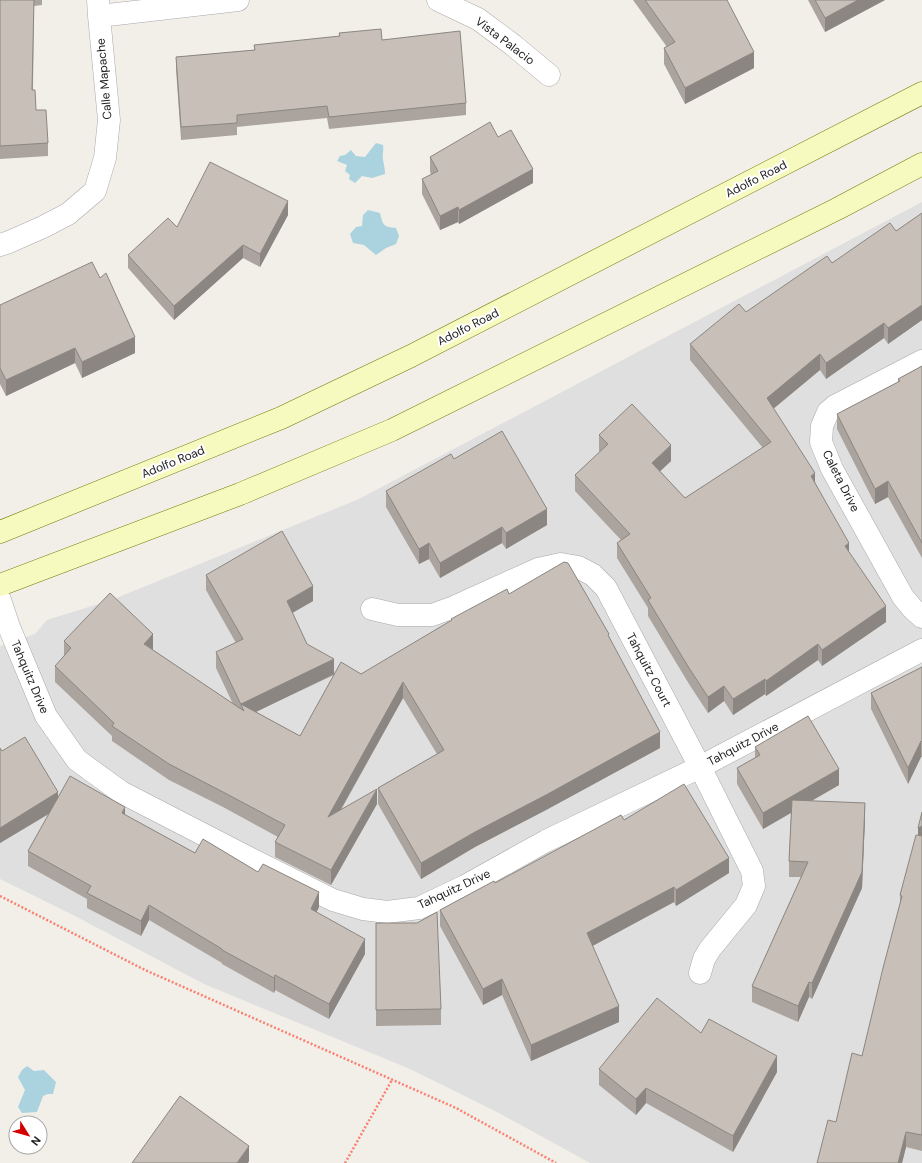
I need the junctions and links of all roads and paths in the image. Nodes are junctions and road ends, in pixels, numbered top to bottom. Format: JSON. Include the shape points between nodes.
{"nodes":[{"id":1,"x":238,"y":0,"type":"edge"},
{"id":2,"x":438,"y":0,"type":"edge"},
{"id":3,"x":98,"y":8,"type":"edge"},
{"id":4,"x":549,"y":75,"type":"dead end"},
{"id":5,"x":922,"y":93,"type":"edge"},
{"id":6,"x":922,"y":164,"type":"edge"},
{"id":7,"x":0,"y":245,"type":"edge"},
{"id":8,"x":922,"y":361,"type":"edge"},
{"id":9,"x":0,"y":532,"type":"edge"},
{"id":10,"x":0,"y":585,"type":"edge"},
{"id":11,"x":0,"y":600,"type":"edge"},
{"id":12,"x":372,"y":609,"type":"dead end"},
{"id":13,"x":922,"y":617,"type":"edge"},
{"id":14,"x":922,"y":650,"type":"edge"},
{"id":15,"x":700,"y":767,"type":"junction"},
{"id":16,"x":0,"y":896,"type":"edge"},
{"id":17,"x":700,"y":973,"type":"dead end"},
{"id":18,"x":392,"y":1080,"type":"junction"},
{"id":19,"x":345,"y":1163,"type":"edge"},
{"id":20,"x":556,"y":1163,"type":"edge"}],
"edges":[{"from":1,"to":3,"type":"street"},
{"from":2,"to":4,"type":"street","name":"Vista Palacio","via":[[478,19]]},
{"from":3,"to":7,"type":"street","name":"Calle Mapache","via":[[109,120],[105,158],[95,191],[68,214]]},
{"from":5,"to":9,"type":"main road","name":"Adolfo Road","via":[[404,360],[280,418]]},
{"from":6,"to":10,"type":"main road","via":[[392,430],[240,494]]},
{"from":8,"to":13,"type":"street","name":"Caleta Drive","via":[[835,406],[828,412],[822,426],[821,442],[832,469],[903,597]]},
{"from":11,"to":15,"type":"street","name":"Tahquitz Drive","via":[[46,716],[77,760],[121,792],[333,900],[363,909],[388,912],[419,908],[465,886],[546,841]]},
{"from":12,"to":15,"type":"street","name":"Tahquitz Court","via":[[398,615],[432,615],[538,569],[561,564],[578,567],[593,575],[606,588]]},
{"from":14,"to":15,"type":"street","name":"Tahquitz Drive"},
{"from":15,"to":17,"type":"street","name":"Tahquitz Court","via":[[752,871],[754,886],[746,905],[704,958]]},
{"from":16,"to":18,"type":"path","via":[[144,970]]},
{"from":18,"to":19,"type":"path"},
{"from":18,"to":20,"type":"path","via":[[456,1108]]}]}
